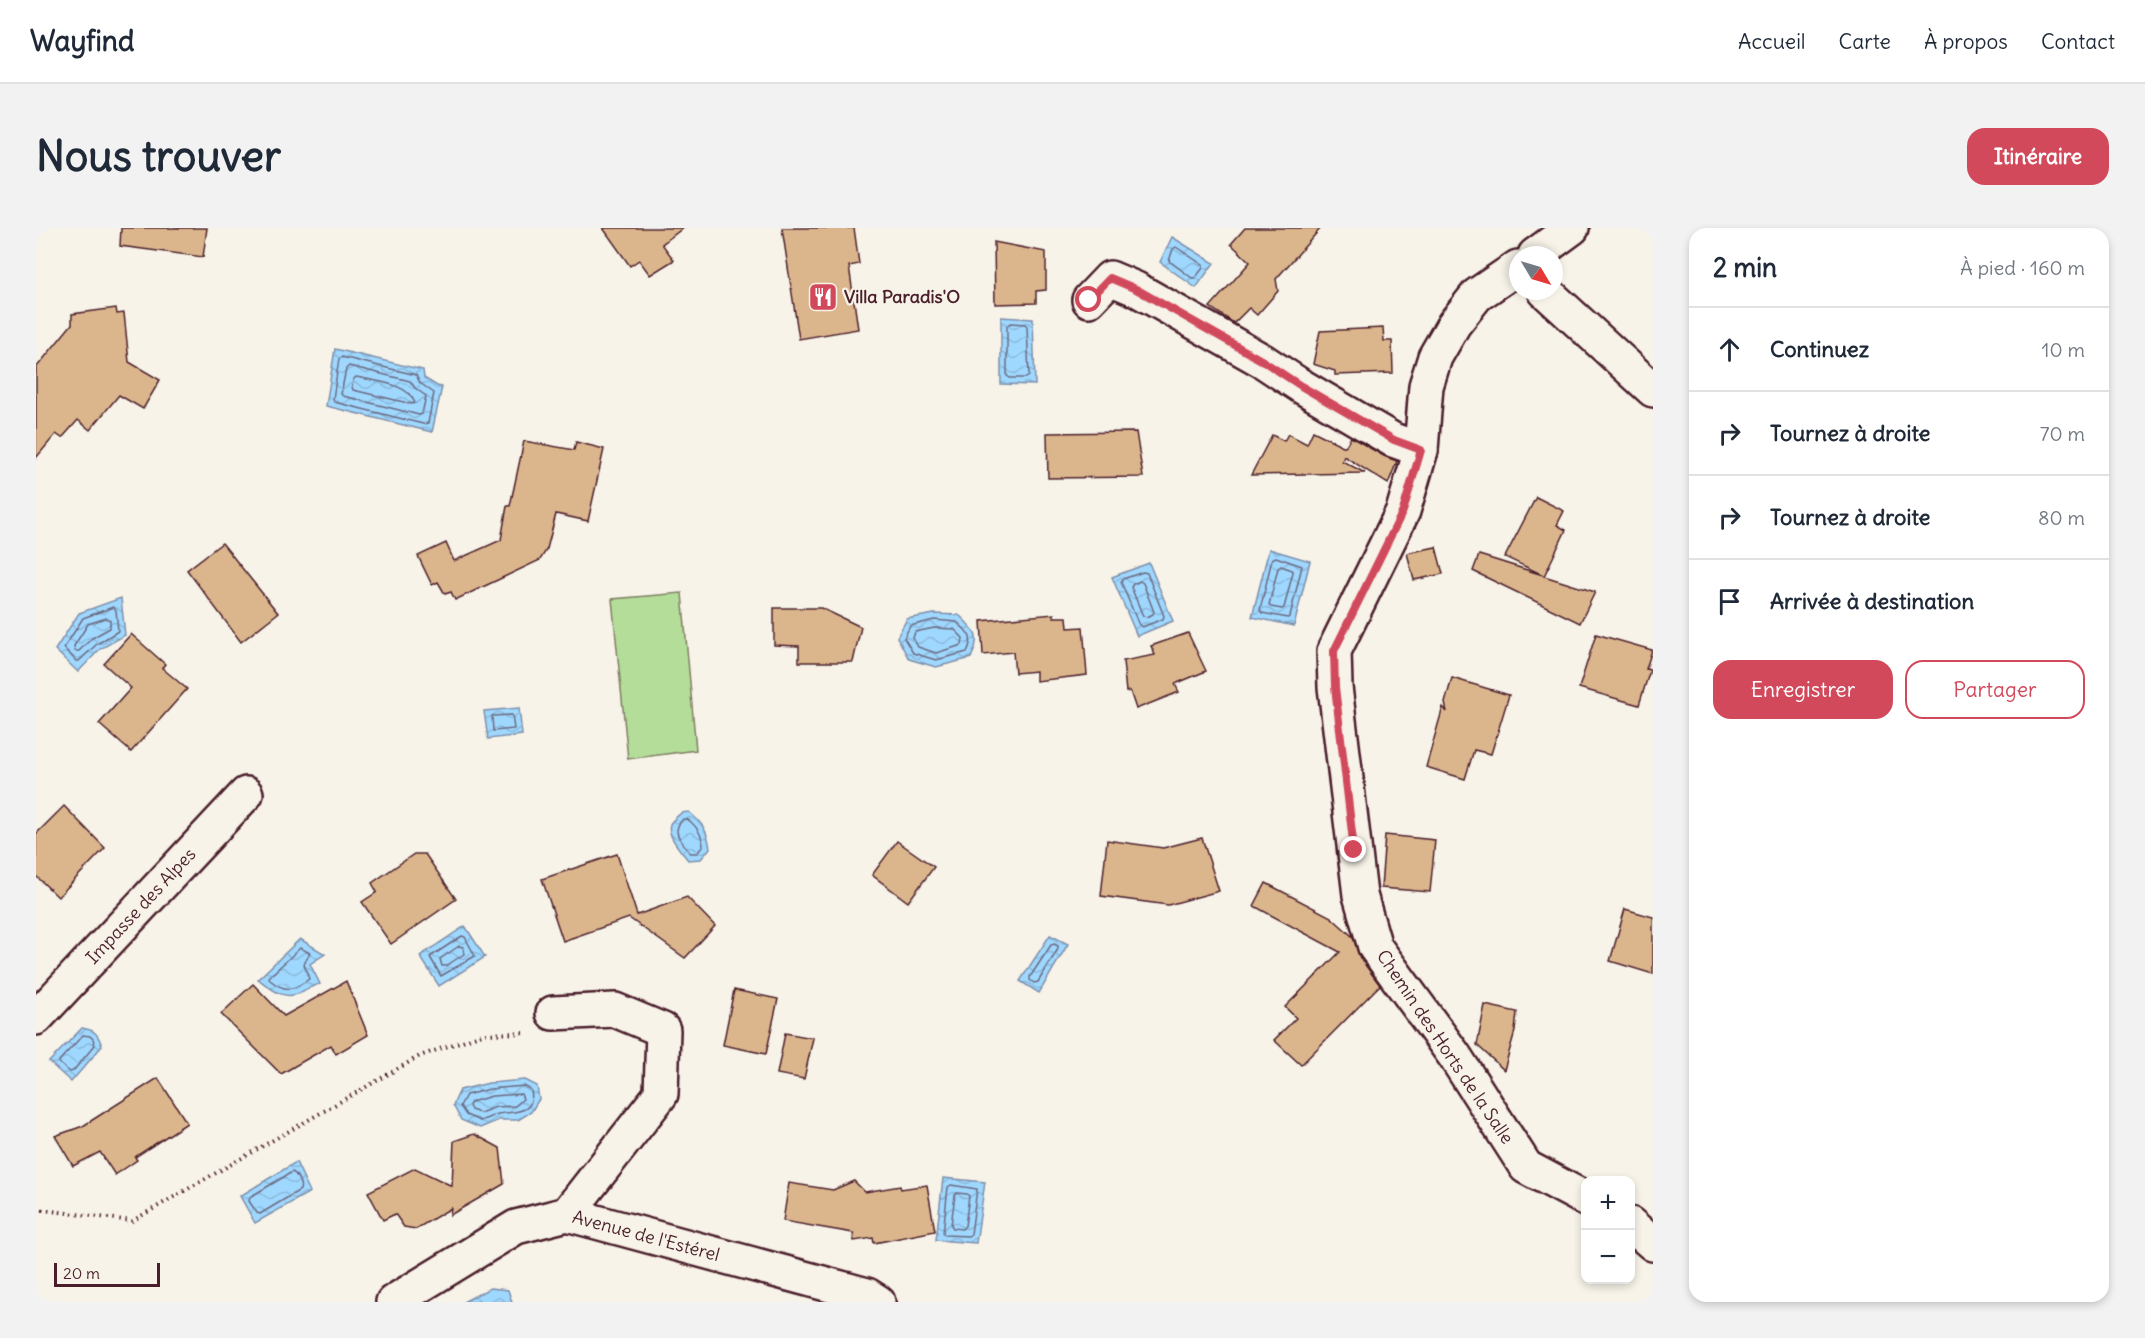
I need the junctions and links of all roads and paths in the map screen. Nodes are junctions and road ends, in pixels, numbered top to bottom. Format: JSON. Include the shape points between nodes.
{"nodes":[{"id":1,"x":1572,"y":228,"type":"edge"},
{"id":2,"x":1547,"y":246,"type":"edge"},
{"id":3,"x":1509,"y":273,"type":"edge"},
{"id":4,"x":1089,"y":300,"type":"dead end"},
{"id":5,"x":1555,"y":300,"type":"edge"},
{"id":6,"x":1653,"y":390,"type":"edge"},
{"id":7,"x":1421,"y":450,"type":"junction"},
{"id":8,"x":246,"y":794,"type":"dead end"},
{"id":9,"x":553,"y":1013,"type":"joint"},
{"id":10,"x":36,"y":1017,"type":"edge"},
{"id":11,"x":1581,"y":1196,"type":"edge"},
{"id":12,"x":36,"y":1209,"type":"edge"},
{"id":13,"x":567,"y":1214,"type":"junction"},
{"id":14,"x":1635,"y":1228,"type":"edge"},
{"id":15,"x":1653,"y":1244,"type":"edge"},
{"id":16,"x":393,"y":1302,"type":"edge"},
{"id":17,"x":878,"y":1302,"type":"edge"}],
"edges":[{"from":1,"to":2,"type":"street"},
{"from":3,"to":7,"type":"street","name":"Chemin des Horts de la Salle","via":[[1477,295],[1435,357],[1426,386]]},
{"from":4,"to":7,"type":"street","via":[[1110,278],[1136,289],[1394,440]]},
{"from":5,"to":6,"type":"street"},
{"from":7,"to":11,"type":"street","name":"Chemin des Horts de la Salle","via":[[1403,511],[1334,651],[1360,895],[1375,947],[1454,1054],[1526,1167]]},
{"from":8,"to":10,"type":"street","name":"Impasse des Alpes"},
{"from":9,"to":12,"type":"path","via":[[530,1033],[482,1034],[420,1056],[132,1221]]},
{"from":9,"to":13,"type":"street","via":[[615,1010],[663,1030],[661,1094]]},
{"from":13,"to":16,"type":"street","name":"Avenue de l'Estérel","via":[[516,1227]]},
{"from":13,"to":17,"type":"street","name":"Avenue de l'Estérel","via":[[867,1295]]},
{"from":14,"to":15,"type":"street"}]}
